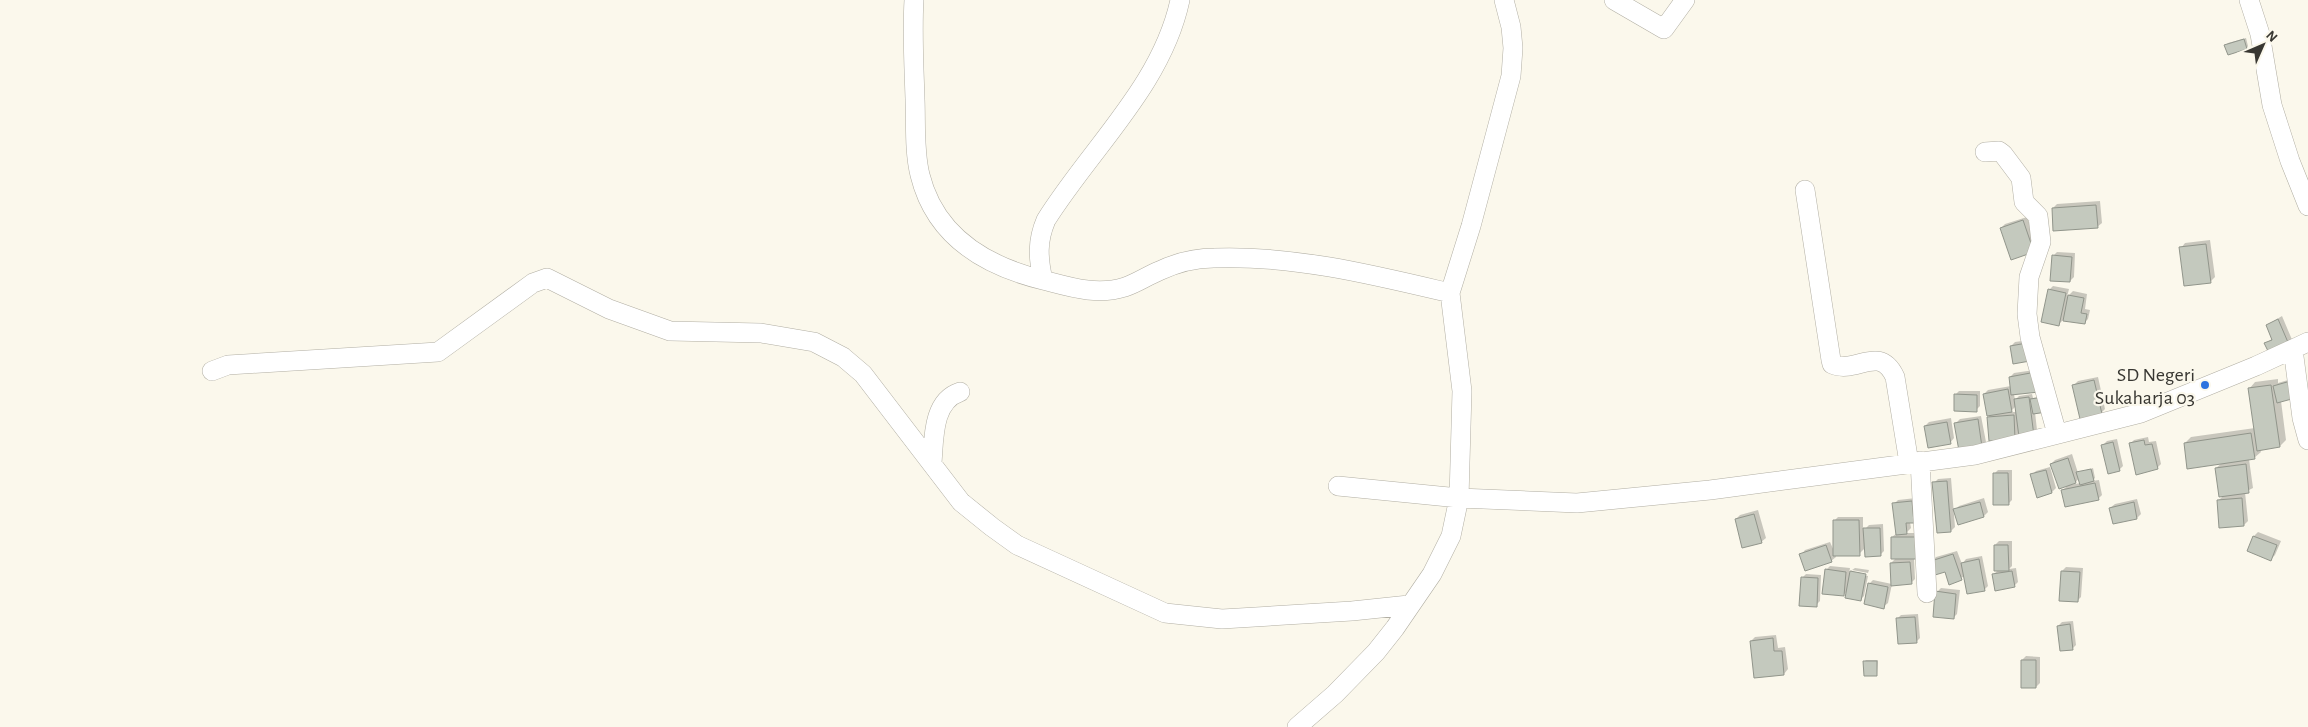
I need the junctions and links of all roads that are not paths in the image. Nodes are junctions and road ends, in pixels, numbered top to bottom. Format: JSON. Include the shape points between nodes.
{"nodes":[{"id":1,"x":914,"y":0,"type":"edge"},
{"id":2,"x":1180,"y":0,"type":"edge"},
{"id":3,"x":1504,"y":0,"type":"edge"},
{"id":4,"x":1614,"y":0,"type":"edge"},
{"id":5,"x":1685,"y":0,"type":"edge"},
{"id":6,"x":2249,"y":0,"type":"edge"},
{"id":7,"x":1985,"y":152,"type":"dead end"},
{"id":8,"x":1805,"y":190,"type":"dead end"},
{"id":9,"x":2308,"y":206,"type":"edge"},
{"id":10,"x":1043,"y":280,"type":"junction"},
{"id":11,"x":1450,"y":293,"type":"junction"},
{"id":12,"x":2301,"y":345,"type":"edge"},
{"id":13,"x":212,"y":371,"type":"dead end"},
{"id":14,"x":960,"y":392,"type":"dead end"},
{"id":15,"x":2057,"y":434,"type":"junction"},
{"id":16,"x":2308,"y":440,"type":"edge"},
{"id":17,"x":1915,"y":462,"type":"junction"},
{"id":18,"x":932,"y":463,"type":"junction"},
{"id":19,"x":1338,"y":486,"type":"dead end"},
{"id":20,"x":1459,"y":498,"type":"junction"},
{"id":21,"x":1927,"y":594,"type":"dead end"},
{"id":22,"x":1409,"y":605,"type":"junction"},
{"id":23,"x":1297,"y":727,"type":"edge"}],
"edges":[{"from":1,"to":10,"type":"street","via":[[916,136],[920,174],[927,195],[937,215],[962,243],[978,255],[997,266]]},
{"from":2,"to":10,"type":"street","via":[[1169,38],[1156,63],[1120,119],[1046,220],[1038,251]]},
{"from":3,"to":11,"type":"street","via":[[1513,48],[1511,76]]},
{"from":4,"to":5,"type":"street","via":[[1664,29]]},
{"from":6,"to":9,"type":"street","via":[[2260,34],[2272,105]]},
{"from":7,"to":15,"type":"street","via":[[1999,151],[2003,154],[2021,178],[2024,202],[2038,216],[2041,242],[2029,277],[2027,314],[2030,337]]},
{"from":8,"to":17,"type":"street","via":[[1832,364],[1841,366],[1880,361],[1887,364],[1895,377]]},
{"from":10,"to":11,"type":"street","via":[[1075,289],[1105,290],[1124,287],[1159,271],[1198,259],[1249,258],[1388,278]]},
{"from":11,"to":20,"type":"street","via":[[1462,391]]},
{"from":12,"to":15,"type":"street","via":[[2141,413]]},
{"from":12,"to":16,"type":"street","via":[[2302,418]]},
{"from":13,"to":18,"type":"street","via":[[228,365],[438,352],[533,283],[547,278],[609,309],[670,331],[761,333],[814,342],[843,357],[863,374]]},
{"from":14,"to":18,"type":"street","via":[[949,399],[938,413]]},
{"from":15,"to":17,"type":"street","via":[[1975,455]]},
{"from":17,"to":20,"type":"street","via":[[1719,489],[1577,503]]},
{"from":17,"to":21,"type":"street"},
{"from":18,"to":22,"type":"street","via":[[962,502],[1018,545],[1165,613],[1222,619]]},
{"from":19,"to":20,"type":"street"},
{"from":20,"to":22,"type":"street","via":[[1451,536],[1442,556]]},
{"from":22,"to":23,"type":"street","via":[[1395,628],[1360,670]]}]}
